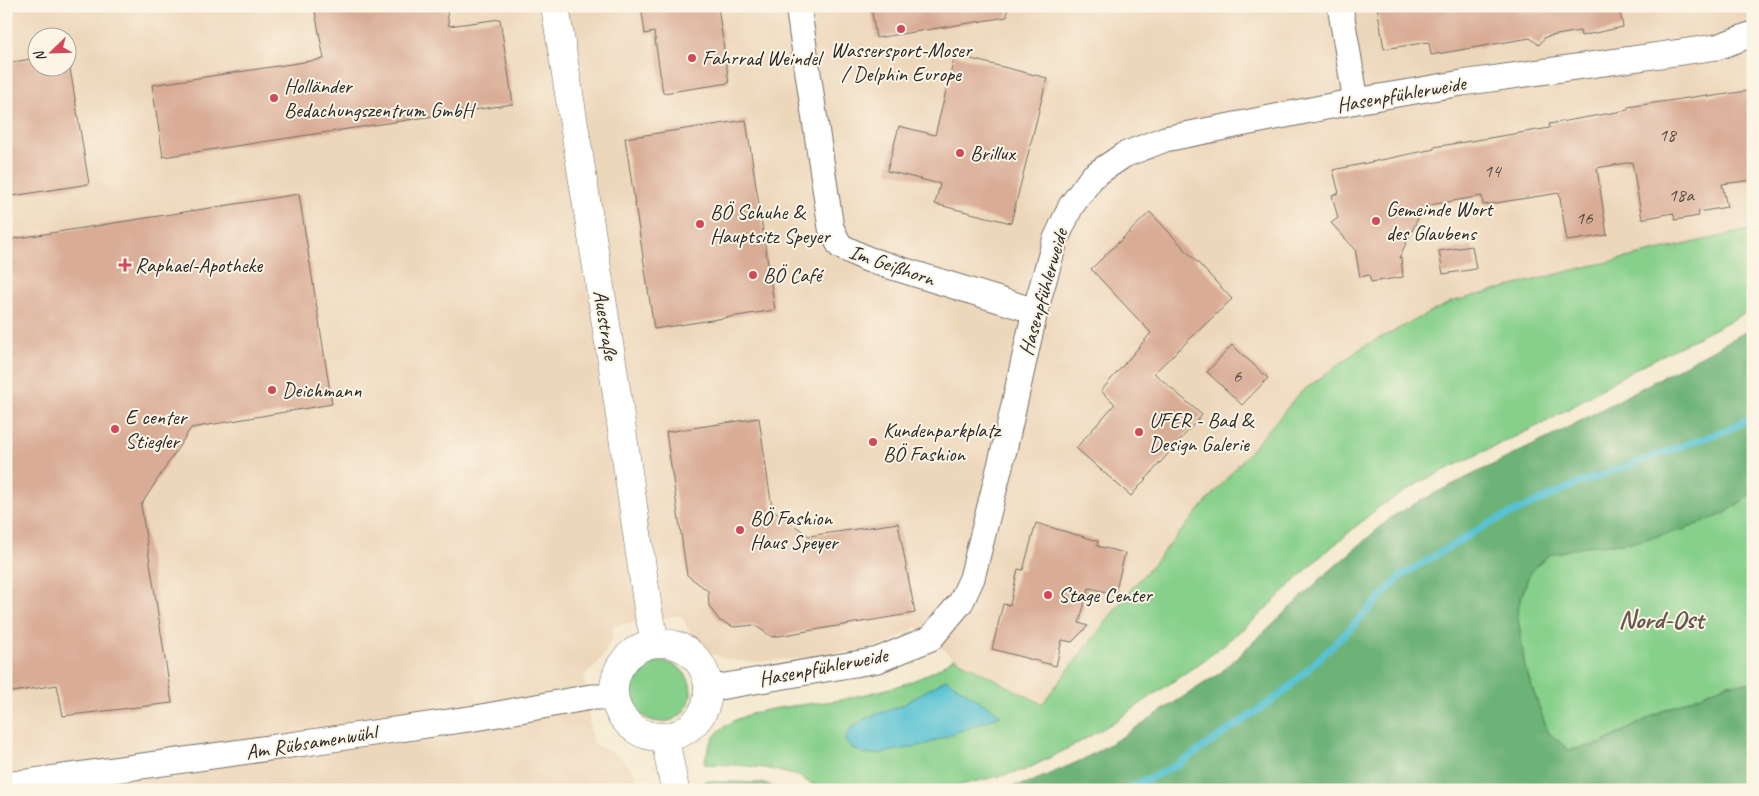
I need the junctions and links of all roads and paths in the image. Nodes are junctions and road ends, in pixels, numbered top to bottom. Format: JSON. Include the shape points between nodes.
{"nodes":[{"id":1,"x":555,"y":6,"type":"edge"},
{"id":2,"x":798,"y":6,"type":"edge"},
{"id":3,"x":1340,"y":6,"type":"edge"},
{"id":4,"x":1753,"y":34,"type":"edge"},
{"id":5,"x":1356,"y":101,"type":"junction"},
{"id":6,"x":1035,"y":311,"type":"junction"},
{"id":7,"x":656,"y":643,"type":"junction"},
{"id":8,"x":708,"y":689,"type":"junction"},
{"id":9,"x":614,"y":697,"type":"junction"},
{"id":10,"x":665,"y":738,"type":"junction"},
{"id":11,"x":6,"y":785,"type":"edge"},
{"id":12,"x":675,"y":790,"type":"edge"}],
"edges":[{"from":1,"to":7,"type":"street","name":"Auestraße"},
{"from":2,"to":6,"type":"street","name":"Im Geißhorn","via":[[831,228],[840,246],[867,259]]},
{"from":3,"to":5,"type":"street"},
{"from":4,"to":5,"type":"street","name":"Hasenpfühlerweide","via":[[1717,47]]},
{"from":5,"to":6,"type":"street","name":"Hasenpfühlerweide","via":[[1165,139],[1124,155],[1094,176],[1070,206],[1055,241]]},
{"from":6,"to":8,"type":"street","name":"Hasenpfühlerweide","via":[[972,578],[962,602],[930,638],[878,660]]},
{"from":7,"to":8,"type":"street","via":[[684,649],[698,660]]},
{"from":7,"to":9,"type":"street","via":[[638,648],[624,660],[614,685]]},
{"from":8,"to":10,"type":"street","via":[[703,713],[694,725]]},
{"from":9,"to":10,"type":"street","via":[[624,721],[636,731]]},
{"from":9,"to":11,"type":"street","name":"Am Rübsamenwühl","via":[[591,697],[482,717]]},
{"from":10,"to":12,"type":"street"}]}
